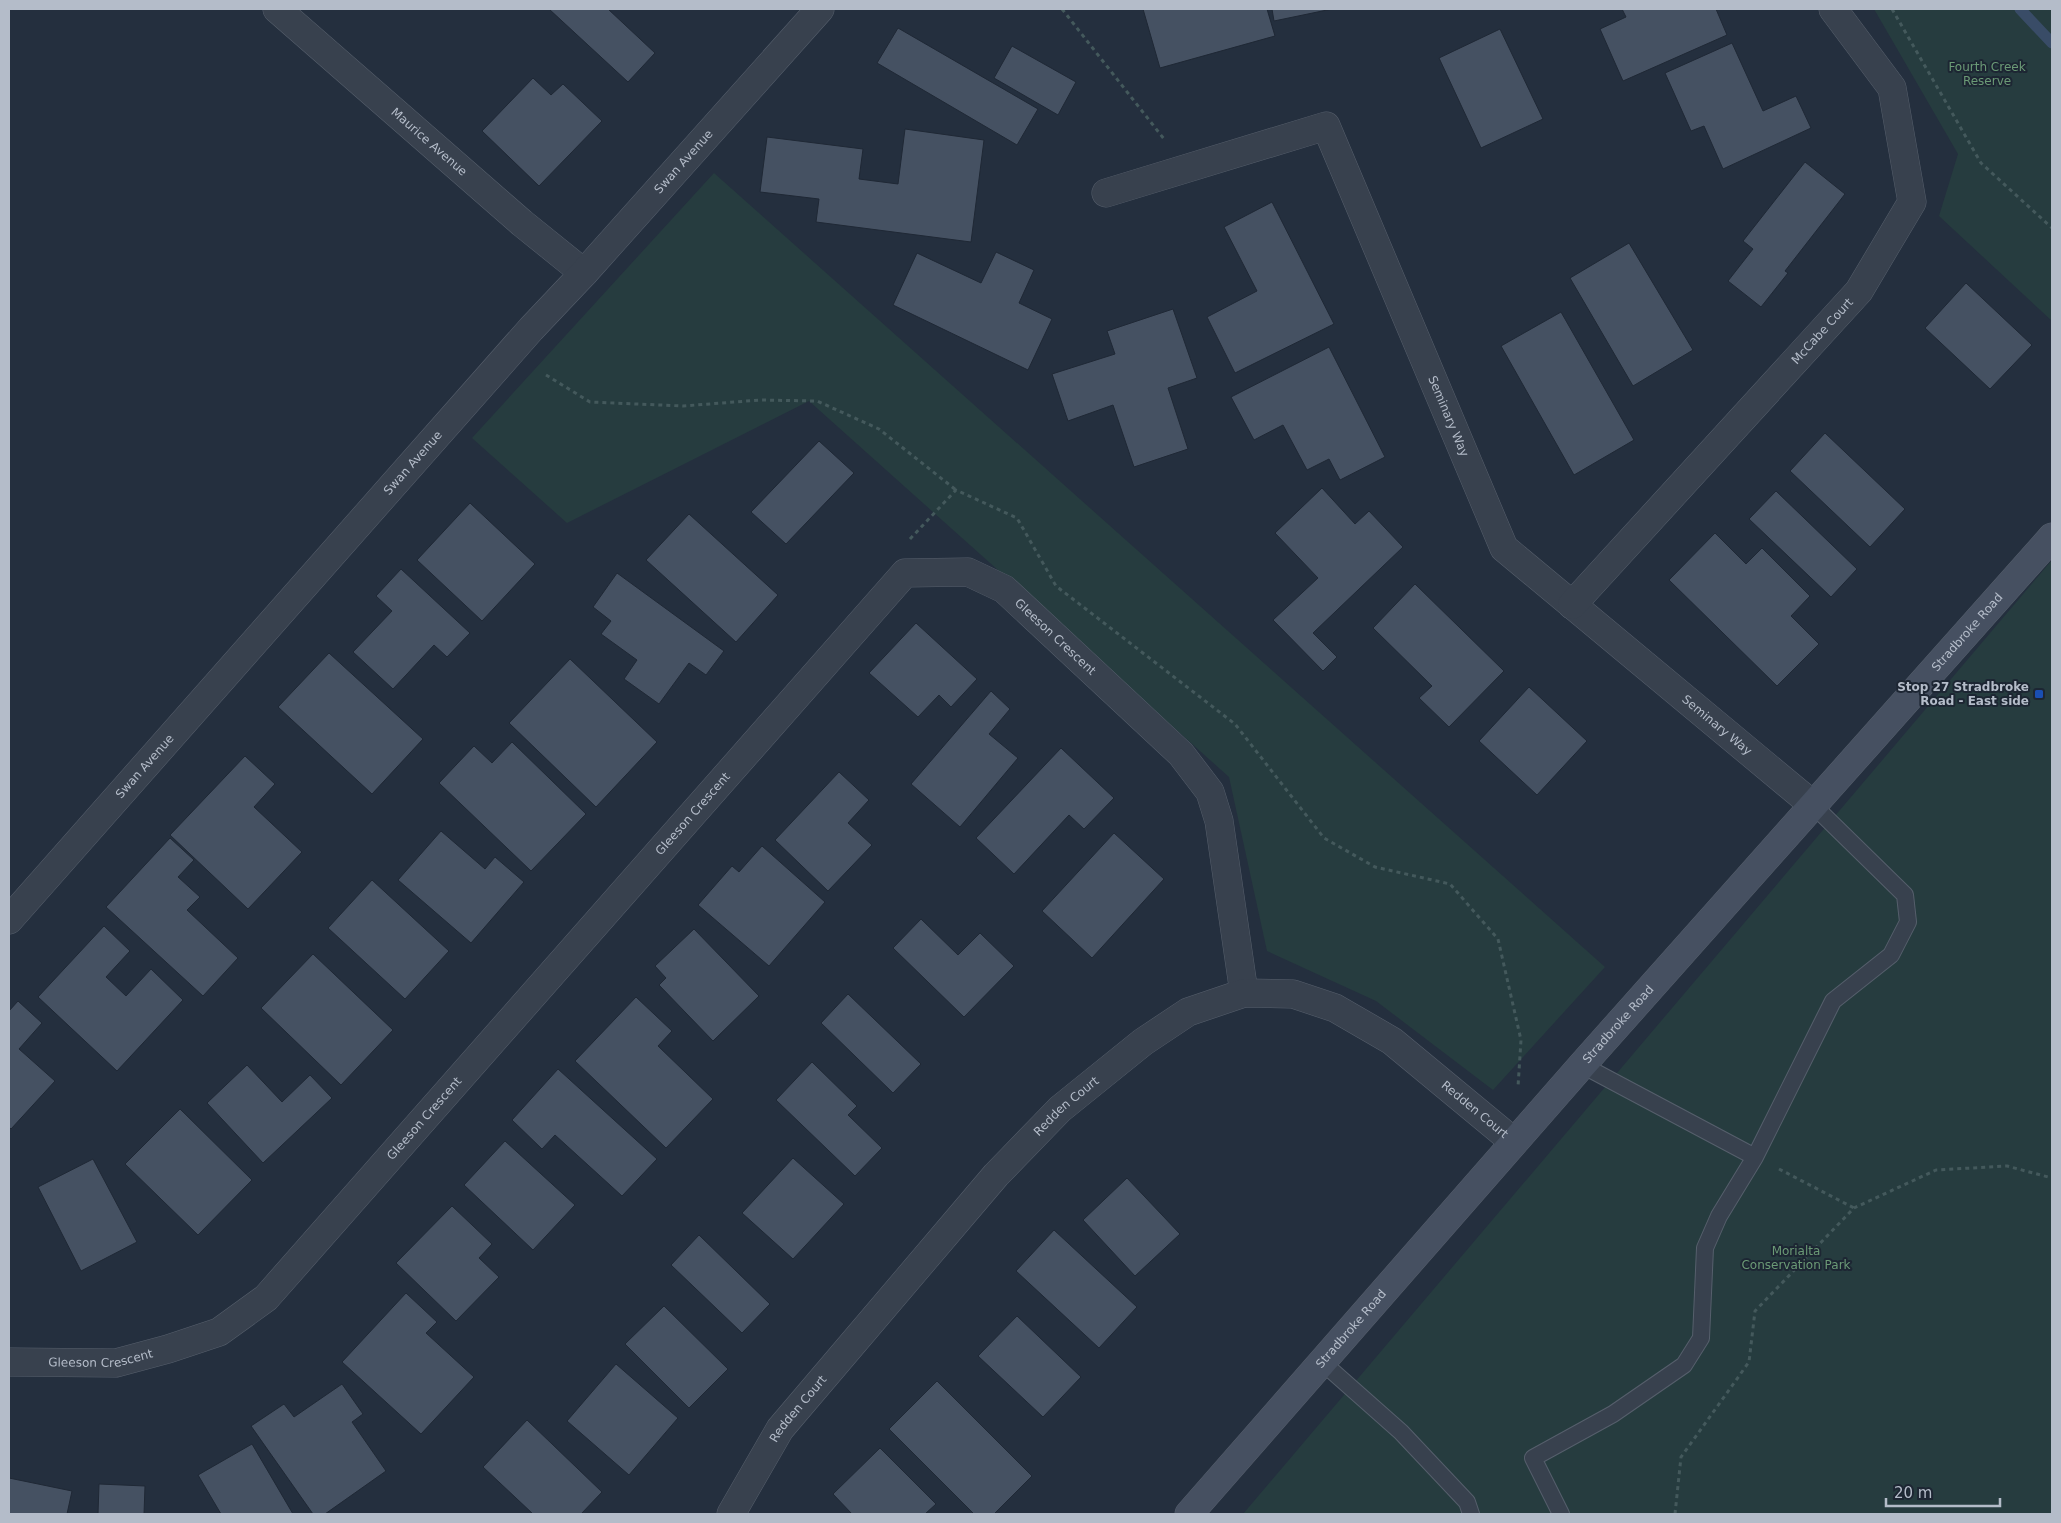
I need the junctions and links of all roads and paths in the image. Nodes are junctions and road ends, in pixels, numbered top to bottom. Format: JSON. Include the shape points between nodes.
{"nodes":[{"id":1,"x":277,"y":9,"type":"edge"},
{"id":2,"x":820,"y":9,"type":"edge"},
{"id":3,"x":1062,"y":9,"type":"edge"},
{"id":4,"x":1833,"y":9,"type":"edge"},
{"id":5,"x":1892,"y":9,"type":"edge"},
{"id":6,"x":1186,"y":167,"type":"junction"},
{"id":7,"x":1106,"y":193,"type":"dead end"},
{"id":8,"x":2052,"y":228,"type":"edge"},
{"id":9,"x":584,"y":273,"type":"junction"},
{"id":10,"x":546,"y":375,"type":"dead end"},
{"id":11,"x":956,"y":490,"type":"junction"},
{"id":12,"x":2052,"y":537,"type":"edge"},
{"id":13,"x":908,"y":541,"type":"dead end"},
{"id":14,"x":1572,"y":605,"type":"junction"},
{"id":15,"x":1813,"y":806,"type":"junction"},
{"id":16,"x":9,"y":920,"type":"edge"},
{"id":17,"x":1244,"y":993,"type":"junction"},
{"id":18,"x":1582,"y":1065,"type":"junction"},
{"id":19,"x":1514,"y":1142,"type":"junction"},
{"id":20,"x":1755,"y":1157,"type":"junction"},
{"id":21,"x":2052,"y":1178,"type":"edge"},
{"id":22,"x":1854,"y":1208,"type":"junction"},
{"id":23,"x":9,"y":1362,"type":"edge"},
{"id":24,"x":1322,"y":1362,"type":"junction"},
{"id":25,"x":731,"y":1514,"type":"edge"},
{"id":26,"x":1189,"y":1514,"type":"edge"},
{"id":27,"x":1472,"y":1514,"type":"edge"},
{"id":28,"x":1561,"y":1514,"type":"edge"},
{"id":29,"x":1675,"y":1514,"type":"edge"}],
"edges":[{"from":1,"to":9,"type":"street","name":"Maurice Avenue","via":[[522,223]]},
{"from":2,"to":9,"type":"street","name":"Swan Avenue"},
{"from":3,"to":6,"type":"path"},
{"from":4,"to":14,"type":"street","name":"McCabe Court","via":[[1892,88],[1912,202],[1859,290]]},
{"from":5,"to":8,"type":"path","via":[[1981,163]]},
{"from":6,"to":7,"type":"street","name":"Seminary Way"},
{"from":6,"to":14,"type":"street","name":"Seminary Way","via":[[1326,126],[1504,548]]},
{"from":9,"to":16,"type":"street","name":"Swan Avenue"},
{"from":10,"to":11,"type":"path","via":[[590,402],[683,406],[760,400],[817,401],[879,430]]},
{"from":11,"to":13,"type":"path"},
{"from":11,"to":19,"type":"path","via":[[1017,518],[1056,586],[1235,724],[1324,838],[1375,867],[1450,884],[1498,939],[1521,1040]]},
{"from":12,"to":15,"type":"main road","name":"Stradbroke Road"},
{"from":14,"to":15,"type":"street","name":"Seminary Way"},
{"from":15,"to":18,"type":"main road","name":"Stradbroke Road"},
{"from":15,"to":20,"type":"lane","via":[[1905,895],[1908,922],[1891,955],[1833,1001]]},
{"from":17,"to":19,"type":"street","name":"Redden Court","via":[[1293,994],[1335,1008],[1392,1041]]},
{"from":17,"to":23,"type":"street","name":"Gleeson Crescent","via":[[1219,820],[1210,792],[1181,754],[1004,589],[968,572],[905,573],[266,1298],[219,1332],[116,1363]]},
{"from":17,"to":25,"type":"street","name":"Redden Court","via":[[1188,1012],[1143,1042],[1060,1109],[996,1175],[780,1429]]},
{"from":18,"to":19,"type":"main road","name":"Stradbroke Road"},
{"from":18,"to":20,"type":"lane"},
{"from":19,"to":24,"type":"main road","name":"Stradbroke Road"},
{"from":20,"to":22,"type":"path"},
{"from":20,"to":28,"type":"lane","via":[[1719,1216],[1705,1248],[1701,1338],[1684,1365],[1613,1414],[1533,1458]]},
{"from":21,"to":22,"type":"path","via":[[2007,1166],[1936,1170]]},
{"from":22,"to":29,"type":"path","via":[[1755,1311],[1750,1362],[1681,1457]]},
{"from":24,"to":26,"type":"main road","name":"Stradbroke Road"},
{"from":24,"to":27,"type":"lane","via":[[1401,1432],[1467,1502]]}]}
